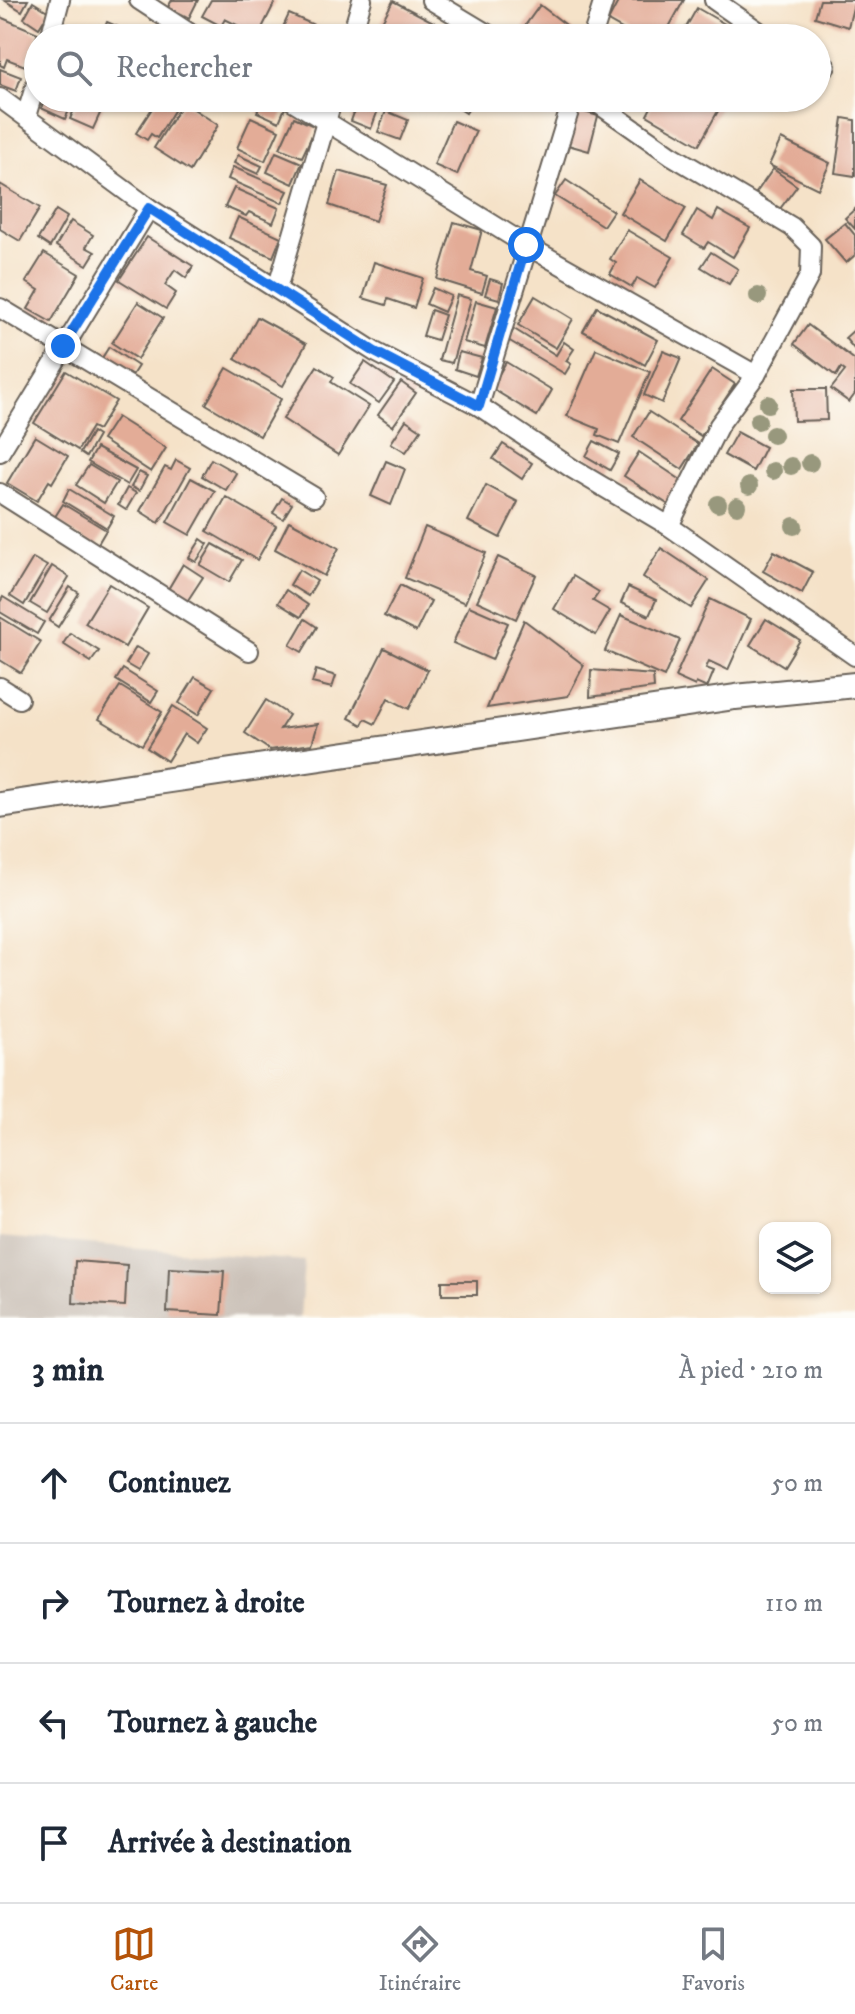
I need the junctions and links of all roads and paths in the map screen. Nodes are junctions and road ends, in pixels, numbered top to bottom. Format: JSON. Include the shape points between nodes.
{"nodes":[{"id":1,"x":60,"y":0,"type":"edge"},
{"id":2,"x":139,"y":0,"type":"edge"},
{"id":3,"x":362,"y":0,"type":"edge"},
{"id":4,"x":431,"y":0,"type":"edge"},
{"id":5,"x":604,"y":0,"type":"edge"},
{"id":6,"x":714,"y":0,"type":"edge"},
{"id":7,"x":54,"y":24,"type":"edge"},
{"id":8,"x":176,"y":24,"type":"edge"},
{"id":9,"x":355,"y":24,"type":"edge"},
{"id":10,"x":471,"y":24,"type":"edge"},
{"id":11,"x":596,"y":24,"type":"edge"},
{"id":12,"x":748,"y":24,"type":"edge"},
{"id":13,"x":0,"y":98,"type":"edge"},
{"id":14,"x":27,"y":112,"type":"edge"},
{"id":15,"x":310,"y":112,"type":"edge"},
{"id":16,"x":328,"y":112,"type":"edge"},
{"id":17,"x":569,"y":112,"type":"edge"},
{"id":18,"x":610,"y":112,"type":"edge"},
{"id":19,"x":26,"y":116,"type":"junction"},
{"id":20,"x":325,"y":122,"type":"junction"},
{"id":21,"x":149,"y":208,"type":"junction"},
{"id":22,"x":526,"y":245,"type":"junction"},
{"id":23,"x":277,"y":289,"type":"junction"},
{"id":24,"x":0,"y":308,"type":"edge"},
{"id":25,"x":63,"y":346,"type":"junction"},
{"id":26,"x":756,"y":375,"type":"junction"},
{"id":27,"x":479,"y":406,"type":"junction"},
{"id":28,"x":0,"y":452,"type":"edge"},
{"id":29,"x":0,"y":493,"type":"edge"},
{"id":30,"x":314,"y":497,"type":"dead end"},
{"id":31,"x":669,"y":526,"type":"junction"},
{"id":32,"x":249,"y":651,"type":"dead end"},
{"id":33,"x":855,"y":656,"type":"edge"},
{"id":34,"x":855,"y":685,"type":"edge"},
{"id":35,"x":0,"y":687,"type":"edge"},
{"id":36,"x":19,"y":699,"type":"dead end"},
{"id":37,"x":0,"y":805,"type":"edge"}],
"edges":[{"from":1,"to":7,"type":"street"},
{"from":2,"to":8,"type":"street"},
{"from":3,"to":9,"type":"street"},
{"from":4,"to":10,"type":"street"},
{"from":5,"to":11,"type":"street"},
{"from":6,"to":12,"type":"street"},
{"from":13,"to":19,"type":"street"},
{"from":14,"to":19,"type":"street"},
{"from":15,"to":20,"type":"street"},
{"from":16,"to":20,"type":"street"},
{"from":17,"to":22,"type":"street"},
{"from":18,"to":26,"type":"street","via":[[792,227],[811,246],[810,275]]},
{"from":19,"to":21,"type":"street"},
{"from":20,"to":22,"type":"street"},
{"from":20,"to":23,"type":"street"},
{"from":21,"to":23,"type":"street"},
{"from":21,"to":25,"type":"street"},
{"from":22,"to":26,"type":"street"},
{"from":22,"to":27,"type":"street"},
{"from":23,"to":27,"type":"street","via":[[375,352]]},
{"from":24,"to":25,"type":"street"},
{"from":25,"to":28,"type":"street"},
{"from":25,"to":30,"type":"street"},
{"from":26,"to":31,"type":"street","via":[[719,425]]},
{"from":27,"to":31,"type":"street"},
{"from":29,"to":32,"type":"street"},
{"from":31,"to":33,"type":"street"},
{"from":34,"to":37,"type":"street","via":[[735,697]]},
{"from":35,"to":36,"type":"street"}]}
